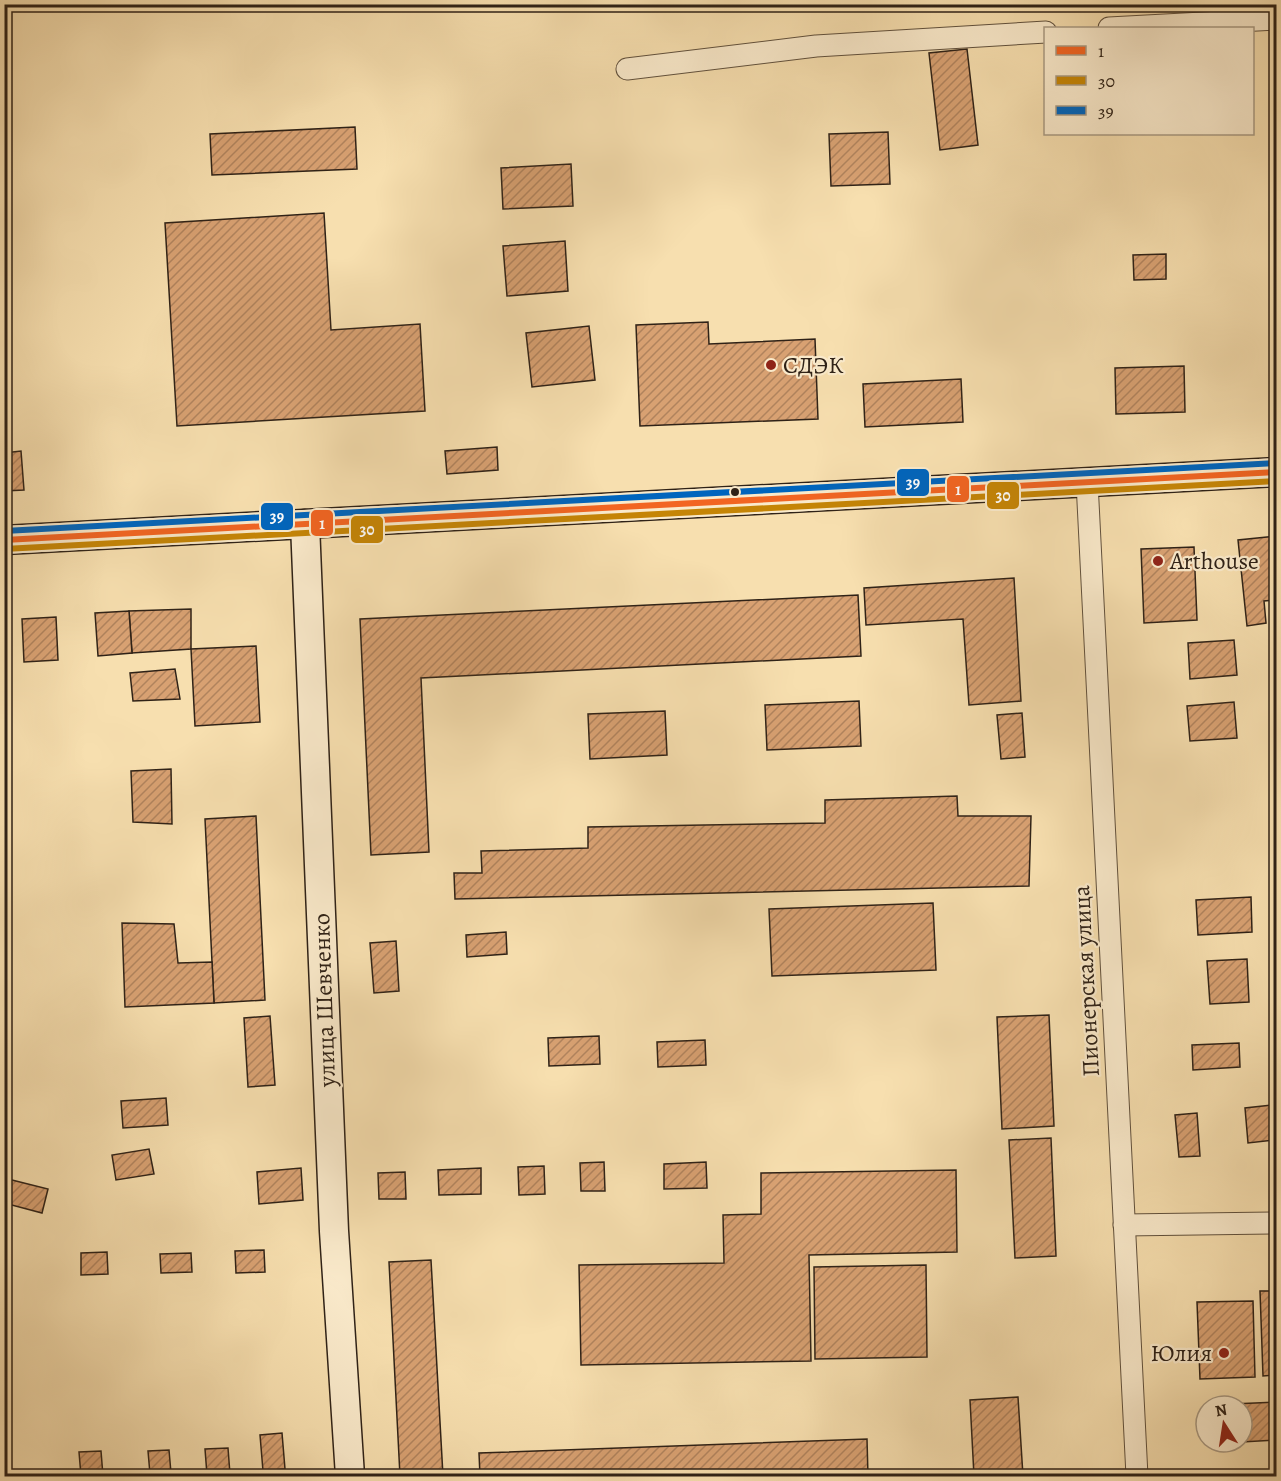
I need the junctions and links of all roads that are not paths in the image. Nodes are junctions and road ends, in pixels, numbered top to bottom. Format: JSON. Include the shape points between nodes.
{"nodes":[{"id":1,"x":1276,"y":19,"type":"edge"},
{"id":2,"x":1128,"y":27,"type":"edge"},
{"id":3,"x":1044,"y":32,"type":"edge"},
{"id":4,"x":627,"y":69,"type":"dead end"},
{"id":5,"x":1276,"y":472,"type":"edge"},
{"id":6,"x":1087,"y":482,"type":"junction"},
{"id":7,"x":305,"y":524,"type":"junction"},
{"id":8,"x":4,"y":540,"type":"edge"},
{"id":9,"x":1276,"y":1223,"type":"edge"},
{"id":10,"x":1124,"y":1225,"type":"junction"},
{"id":11,"x":350,"y":1476,"type":"edge"},
{"id":12,"x":1137,"y":1476,"type":"edge"}],
"edges":[{"from":1,"to":2,"type":"street"},
{"from":3,"to":4,"type":"street","via":[[816,46]]},
{"from":5,"to":6,"type":"main road"},
{"from":6,"to":7,"type":"main road"},
{"from":6,"to":10,"type":"street","name":"Пионерская улица"},
{"from":7,"to":8,"type":"main road"},
{"from":7,"to":11,"type":"main road","name":"улица Шевченко","via":[[334,1231]]},
{"from":9,"to":10,"type":"street"},
{"from":10,"to":12,"type":"street","name":"Пионерская улица"}]}
